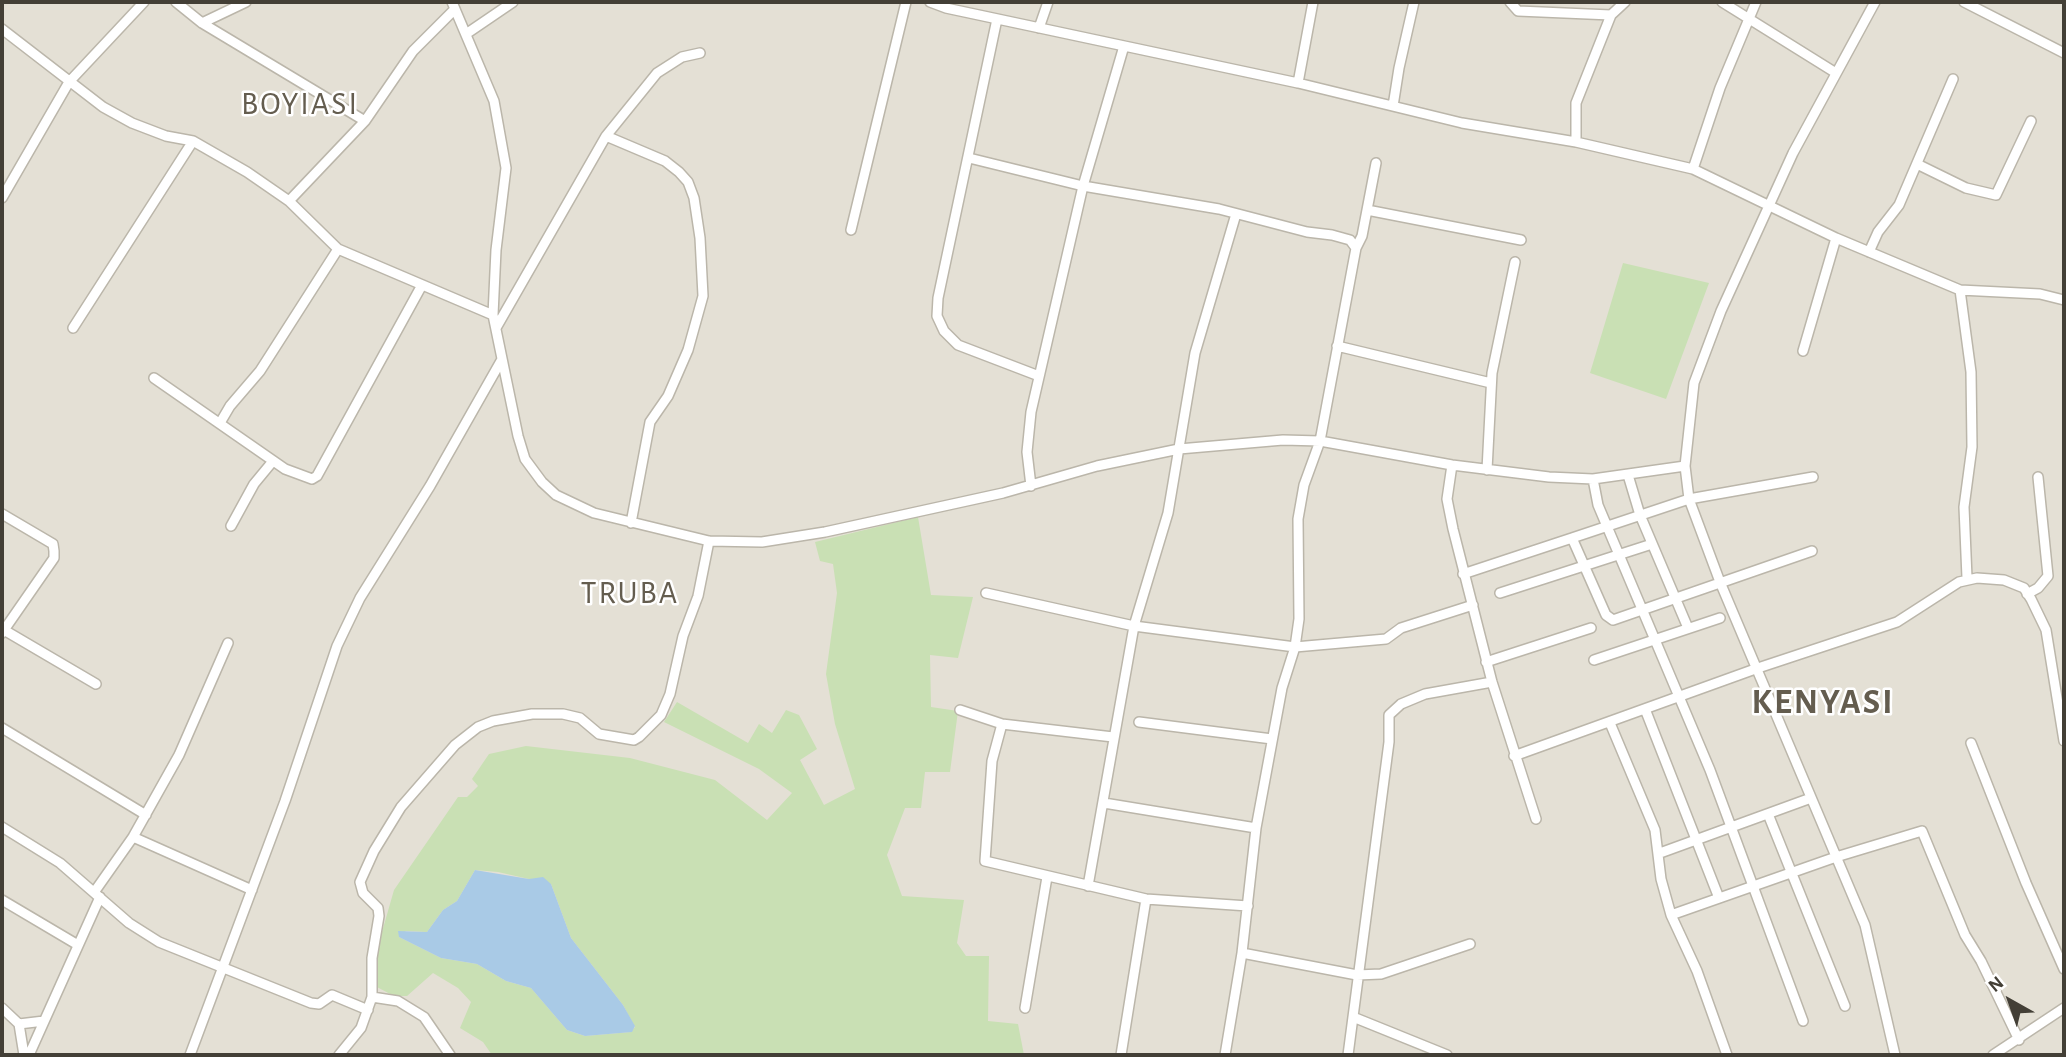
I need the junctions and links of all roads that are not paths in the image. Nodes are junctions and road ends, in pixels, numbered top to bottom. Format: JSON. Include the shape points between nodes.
{"nodes":[{"id":1,"x":144,"y":2,"type":"edge"},
{"id":2,"x":176,"y":2,"type":"edge"},
{"id":3,"x":246,"y":2,"type":"edge"},
{"id":4,"x":513,"y":2,"type":"edge"},
{"id":5,"x":906,"y":2,"type":"edge"},
{"id":6,"x":930,"y":2,"type":"edge"},
{"id":7,"x":1048,"y":2,"type":"edge"},
{"id":8,"x":1313,"y":2,"type":"edge"},
{"id":9,"x":1415,"y":2,"type":"edge"},
{"id":10,"x":1510,"y":2,"type":"edge"},
{"id":11,"x":1625,"y":2,"type":"edge"},
{"id":12,"x":1721,"y":2,"type":"edge"},
{"id":13,"x":1756,"y":2,"type":"edge"},
{"id":14,"x":1875,"y":2,"type":"edge"},
{"id":15,"x":1964,"y":2,"type":"edge"},
{"id":16,"x":454,"y":5,"type":"edge"},
{"id":17,"x":1611,"y":15,"type":"junction"},
{"id":18,"x":1750,"y":17,"type":"junction"},
{"id":19,"x":997,"y":19,"type":"junction"},
{"id":20,"x":202,"y":23,"type":"junction"},
{"id":21,"x":1039,"y":28,"type":"junction"},
{"id":22,"x":2,"y":29,"type":"edge"},
{"id":23,"x":466,"y":34,"type":"junction"},
{"id":24,"x":1125,"y":46,"type":"junction"},
{"id":25,"x":700,"y":53,"type":"dead end"},
{"id":26,"x":2064,"y":53,"type":"edge"},
{"id":27,"x":1836,"y":73,"type":"junction"},
{"id":28,"x":1953,"y":79,"type":"dead end"},
{"id":29,"x":69,"y":82,"type":"junction"},
{"id":30,"x":1298,"y":83,"type":"junction"},
{"id":31,"x":1394,"y":106,"type":"junction"},
{"id":32,"x":365,"y":121,"type":"junction"},
{"id":33,"x":2031,"y":121,"type":"dead end"},
{"id":34,"x":606,"y":136,"type":"junction"},
{"id":35,"x":193,"y":141,"type":"junction"},
{"id":36,"x":1576,"y":142,"type":"junction"},
{"id":37,"x":969,"y":158,"type":"junction"},
{"id":38,"x":1376,"y":163,"type":"dead end"},
{"id":39,"x":1917,"y":164,"type":"junction"},
{"id":40,"x":1693,"y":169,"type":"junction"},
{"id":41,"x":5,"y":186,"type":"edge"},
{"id":42,"x":1083,"y":186,"type":"junction"},
{"id":43,"x":2,"y":198,"type":"edge"},
{"id":44,"x":289,"y":201,"type":"junction"},
{"id":45,"x":1769,"y":204,"type":"junction"},
{"id":46,"x":1367,"y":210,"type":"junction"},
{"id":47,"x":1236,"y":214,"type":"junction"},
{"id":48,"x":851,"y":230,"type":"dead end"},
{"id":49,"x":1836,"y":238,"type":"junction"},
{"id":50,"x":1521,"y":240,"type":"dead end"},
{"id":51,"x":338,"y":248,"type":"junction"},
{"id":52,"x":1356,"y":248,"type":"junction"},
{"id":53,"x":1868,"y":252,"type":"junction"},
{"id":54,"x":1515,"y":262,"type":"dead end"},
{"id":55,"x":422,"y":285,"type":"junction"},
{"id":56,"x":1960,"y":290,"type":"junction"},
{"id":57,"x":2064,"y":300,"type":"edge"},
{"id":58,"x":493,"y":315,"type":"junction"},
{"id":59,"x":73,"y":328,"type":"dead end"},
{"id":60,"x":496,"y":328,"type":"junction"},
{"id":61,"x":1337,"y":346,"type":"junction"},
{"id":62,"x":1803,"y":351,"type":"dead end"},
{"id":63,"x":501,"y":362,"type":"junction"},
{"id":64,"x":1039,"y":376,"type":"junction"},
{"id":65,"x":154,"y":378,"type":"dead end"},
{"id":66,"x":1491,"y":383,"type":"junction"},
{"id":67,"x":220,"y":423,"type":"junction"},
{"id":68,"x":1320,"y":441,"type":"junction"},
{"id":69,"x":1178,"y":449,"type":"junction"},
{"id":70,"x":273,"y":461,"type":"junction"},
{"id":71,"x":1452,"y":465,"type":"junction"},
{"id":72,"x":1685,"y":466,"type":"junction"},
{"id":73,"x":1487,"y":470,"type":"junction"},
{"id":74,"x":1628,"y":475,"type":"junction"},
{"id":75,"x":1813,"y":477,"type":"dead end"},
{"id":76,"x":2038,"y":477,"type":"dead end"},
{"id":77,"x":1593,"y":479,"type":"junction"},
{"id":78,"x":1031,"y":486,"type":"junction"},
{"id":79,"x":1689,"y":499,"type":"junction"},
{"id":80,"x":2,"y":514,"type":"edge"},
{"id":81,"x":1640,"y":515,"type":"junction"},
{"id":82,"x":631,"y":523,"type":"junction"},
{"id":83,"x":231,"y":526,"type":"dead end"},
{"id":84,"x":1606,"y":526,"type":"junction"},
{"id":85,"x":1572,"y":538,"type":"junction"},
{"id":86,"x":709,"y":541,"type":"junction"},
{"id":87,"x":1652,"y":544,"type":"junction"},
{"id":88,"x":1812,"y":551,"type":"dead end"},
{"id":89,"x":1618,"y":555,"type":"junction"},
{"id":90,"x":1585,"y":566,"type":"junction"},
{"id":91,"x":1463,"y":574,"type":"junction"},
{"id":92,"x":1967,"y":578,"type":"junction"},
{"id":93,"x":1720,"y":582,"type":"junction"},
{"id":94,"x":986,"y":593,"type":"dead end"},
{"id":95,"x":1500,"y":593,"type":"dead end"},
{"id":96,"x":2028,"y":593,"type":"junction"},
{"id":97,"x":1674,"y":599,"type":"junction"},
{"id":98,"x":1473,"y":605,"type":"junction"},
{"id":99,"x":1643,"y":610,"type":"junction"},
{"id":100,"x":1720,"y":618,"type":"dead end"},
{"id":101,"x":1134,"y":626,"type":"junction"},
{"id":102,"x":1591,"y":628,"type":"dead end"},
{"id":103,"x":1688,"y":628,"type":"junction"},
{"id":104,"x":3,"y":632,"type":"edge"},
{"id":105,"x":1655,"y":639,"type":"junction"},
{"id":106,"x":228,"y":643,"type":"dead end"},
{"id":107,"x":1296,"y":647,"type":"junction"},
{"id":108,"x":1594,"y":660,"type":"dead end"},
{"id":109,"x":1486,"y":662,"type":"junction"},
{"id":110,"x":1758,"y":667,"type":"junction"},
{"id":111,"x":1492,"y":682,"type":"junction"},
{"id":112,"x":96,"y":684,"type":"dead end"},
{"id":113,"x":1677,"y":698,"type":"junction"},
{"id":114,"x":1645,"y":709,"type":"junction"},
{"id":115,"x":960,"y":710,"type":"dead end"},
{"id":116,"x":1139,"y":722,"type":"dead end"},
{"id":117,"x":1610,"y":723,"type":"junction"},
{"id":118,"x":1002,"y":724,"type":"junction"},
{"id":119,"x":2,"y":727,"type":"edge"},
{"id":120,"x":1113,"y":737,"type":"junction"},
{"id":121,"x":1272,"y":739,"type":"junction"},
{"id":122,"x":2064,"y":741,"type":"edge"},
{"id":123,"x":1970,"y":743,"type":"dead end"},
{"id":124,"x":1514,"y":757,"type":"junction"},
{"id":125,"x":1811,"y":798,"type":"junction"},
{"id":126,"x":1104,"y":803,"type":"junction"},
{"id":127,"x":1768,"y":814,"type":"junction"},
{"id":128,"x":146,"y":815,"type":"junction"},
{"id":129,"x":1536,"y":819,"type":"dead end"},
{"id":130,"x":2,"y":827,"type":"edge"},
{"id":131,"x":1732,"y":827,"type":"junction"},
{"id":132,"x":1256,"y":828,"type":"junction"},
{"id":133,"x":134,"y":837,"type":"junction"},
{"id":134,"x":1697,"y":839,"type":"junction"},
{"id":135,"x":1660,"y":853,"type":"junction"},
{"id":136,"x":1836,"y":857,"type":"junction"},
{"id":137,"x":1791,"y":873,"type":"junction"},
{"id":138,"x":1047,"y":877,"type":"junction"},
{"id":139,"x":1088,"y":886,"type":"junction"},
{"id":140,"x":1754,"y":886,"type":"junction"},
{"id":141,"x":252,"y":890,"type":"junction"},
{"id":142,"x":98,"y":894,"type":"junction"},
{"id":143,"x":1719,"y":898,"type":"junction"},
{"id":144,"x":2,"y":900,"type":"edge"},
{"id":145,"x":1146,"y":900,"type":"junction"},
{"id":146,"x":1248,"y":906,"type":"junction"},
{"id":147,"x":1671,"y":915,"type":"junction"},
{"id":148,"x":1470,"y":944,"type":"dead end"},
{"id":149,"x":78,"y":945,"type":"junction"},
{"id":150,"x":1242,"y":953,"type":"junction"},
{"id":151,"x":224,"y":968,"type":"junction"},
{"id":152,"x":2064,"y":969,"type":"edge"},
{"id":153,"x":1357,"y":975,"type":"junction"},
{"id":154,"x":372,"y":996,"type":"junction"},
{"id":155,"x":1845,"y":1006,"type":"dead end"},
{"id":156,"x":2,"y":1008,"type":"edge"},
{"id":157,"x":1025,"y":1008,"type":"dead end"},
{"id":158,"x":2064,"y":1008,"type":"edge"},
{"id":159,"x":368,"y":1010,"type":"junction"},
{"id":160,"x":1353,"y":1017,"type":"junction"},
{"id":161,"x":44,"y":1021,"type":"junction"},
{"id":162,"x":1803,"y":1021,"type":"dead end"},
{"id":163,"x":19,"y":1024,"type":"junction"},
{"id":164,"x":2019,"y":1040,"type":"junction"},
{"id":165,"x":26,"y":1055,"type":"edge"},
{"id":166,"x":190,"y":1055,"type":"edge"},
{"id":167,"x":339,"y":1055,"type":"edge"},
{"id":168,"x":450,"y":1055,"type":"edge"},
{"id":169,"x":1121,"y":1055,"type":"edge"},
{"id":170,"x":1225,"y":1055,"type":"edge"},
{"id":171,"x":1348,"y":1055,"type":"edge"},
{"id":172,"x":1447,"y":1055,"type":"edge"},
{"id":173,"x":1727,"y":1055,"type":"edge"},
{"id":174,"x":1895,"y":1055,"type":"edge"},
{"id":175,"x":1993,"y":1055,"type":"edge"}],
"edges":[{"from":1,"to":29,"type":"street"},
{"from":2,"to":20,"type":"street"},
{"from":3,"to":20,"type":"street"},
{"from":4,"to":23,"type":"street"},
{"from":5,"to":48,"type":"street"},
{"from":6,"to":19,"type":"street"},
{"from":7,"to":21,"type":"street"},
{"from":8,"to":30,"type":"street"},
{"from":9,"to":31,"type":"street","via":[[1398,68]]},
{"from":10,"to":17,"type":"street","via":[[1517,11]]},
{"from":11,"to":17,"type":"street"},
{"from":12,"to":18,"type":"street"},
{"from":13,"to":18,"type":"street"},
{"from":14,"to":27,"type":"street"},
{"from":15,"to":26,"type":"street"},
{"from":16,"to":23,"type":"street"},
{"from":16,"to":32,"type":"street","via":[[413,51]]},
{"from":17,"to":36,"type":"street","via":[[1576,103]]},
{"from":18,"to":27,"type":"street"},
{"from":18,"to":40,"type":"street"},
{"from":19,"to":21,"type":"street"},
{"from":19,"to":37,"type":"street"},
{"from":20,"to":32,"type":"street"},
{"from":21,"to":24,"type":"street"},
{"from":22,"to":29,"type":"street"},
{"from":23,"to":58,"type":"street","via":[[494,101],[506,169]]},
{"from":24,"to":30,"type":"street"},
{"from":24,"to":42,"type":"street"},
{"from":25,"to":34,"type":"street","via":[[682,57],[657,73]]},
{"from":27,"to":45,"type":"street"},
{"from":28,"to":39,"type":"street"},
{"from":29,"to":35,"type":"street","via":[[132,123]]},
{"from":29,"to":41,"type":"street"},
{"from":30,"to":31,"type":"street"},
{"from":31,"to":36,"type":"street"},
{"from":32,"to":44,"type":"street"},
{"from":33,"to":39,"type":"street","via":[[1996,195],[1966,188]]},
{"from":34,"to":60,"type":"street"},
{"from":34,"to":82,"type":"street","via":[[665,161],[679,172],[694,198],[700,238],[703,296],[688,350],[668,396],[650,422]]},
{"from":35,"to":44,"type":"street"},
{"from":35,"to":59,"type":"street"},
{"from":36,"to":40,"type":"street"},
{"from":37,"to":42,"type":"street"},
{"from":37,"to":64,"type":"street","via":[[937,316],[958,345]]},
{"from":38,"to":46,"type":"street"},
{"from":39,"to":53,"type":"street","via":[[1899,205]]},
{"from":40,"to":45,"type":"street"},
{"from":41,"to":43,"type":"street"},
{"from":42,"to":47,"type":"street"},
{"from":42,"to":64,"type":"street"},
{"from":44,"to":51,"type":"street"},
{"from":45,"to":49,"type":"street"},
{"from":45,"to":72,"type":"street","via":[[1694,383]]},
{"from":46,"to":50,"type":"street"},
{"from":46,"to":52,"type":"street"},
{"from":47,"to":52,"type":"street","via":[[1346,239]]},
{"from":47,"to":69,"type":"street","via":[[1195,353]]},
{"from":49,"to":53,"type":"street"},
{"from":49,"to":62,"type":"street"},
{"from":51,"to":55,"type":"street"},
{"from":51,"to":67,"type":"street","via":[[260,371]]},
{"from":52,"to":61,"type":"street"},
{"from":53,"to":56,"type":"street"},
{"from":54,"to":66,"type":"street"},
{"from":55,"to":58,"type":"street"},
{"from":55,"to":70,"type":"street","via":[[317,476],[298,476]]},
{"from":56,"to":57,"type":"street","via":[[2040,294]]},
{"from":56,"to":92,"type":"street","via":[[1971,372],[1972,447],[1964,507]]},
{"from":58,"to":60,"type":"street"},
{"from":60,"to":63,"type":"street"},
{"from":61,"to":66,"type":"street"},
{"from":61,"to":68,"type":"street"},
{"from":63,"to":82,"type":"street","via":[[519,436],[533,471],[556,495],[575,506]]},
{"from":63,"to":141,"type":"street","via":[[360,598],[337,646]]},
{"from":64,"to":78,"type":"street","via":[[1027,452]]},
{"from":65,"to":67,"type":"street"},
{"from":66,"to":73,"type":"street"},
{"from":67,"to":70,"type":"street"},
{"from":68,"to":69,"type":"street","via":[[1222,443]]},
{"from":68,"to":71,"type":"street"},
{"from":68,"to":107,"type":"street","via":[[1298,519],[1300,619]]},
{"from":69,"to":78,"type":"street"},
{"from":69,"to":101,"type":"street","via":[[1168,513]]},
{"from":70,"to":83,"type":"street"},
{"from":71,"to":73,"type":"street"},
{"from":71,"to":91,"type":"street","via":[[1447,499]]},
{"from":72,"to":74,"type":"street"},
{"from":72,"to":79,"type":"street"},
{"from":73,"to":77,"type":"street"},
{"from":74,"to":77,"type":"street"},
{"from":74,"to":81,"type":"street"},
{"from":75,"to":79,"type":"street"},
{"from":76,"to":96,"type":"street","via":[[2048,576]]},
{"from":77,"to":84,"type":"street"},
{"from":78,"to":86,"type":"street","via":[[797,538]]},
{"from":79,"to":81,"type":"street"},
{"from":79,"to":93,"type":"street"},
{"from":80,"to":104,"type":"street","via":[[52,544],[54,551],[54,558]]},
{"from":81,"to":84,"type":"street"},
{"from":81,"to":87,"type":"street"},
{"from":82,"to":86,"type":"street"},
{"from":84,"to":85,"type":"street"},
{"from":84,"to":89,"type":"street"},
{"from":85,"to":90,"type":"street"},
{"from":85,"to":91,"type":"street"},
{"from":86,"to":154,"type":"street","via":[[670,694],[661,715],[639,737],[599,734],[580,719],[563,714],[493,721],[455,745],[401,807],[360,882],[379,916]]},
{"from":87,"to":89,"type":"street"},
{"from":87,"to":97,"type":"street"},
{"from":88,"to":93,"type":"street"},
{"from":89,"to":90,"type":"street"},
{"from":89,"to":99,"type":"street"},
{"from":90,"to":95,"type":"street"},
{"from":90,"to":99,"type":"street","via":[[1609,618]]},
{"from":91,"to":98,"type":"street"},
{"from":92,"to":96,"type":"street","via":[[2004,580]]},
{"from":92,"to":110,"type":"street","via":[[1897,622]]},
{"from":93,"to":97,"type":"street"},
{"from":93,"to":110,"type":"street"},
{"from":94,"to":101,"type":"street"},
{"from":96,"to":122,"type":"street","via":[[2046,631]]},
{"from":97,"to":99,"type":"street"},
{"from":97,"to":103,"type":"street"},
{"from":98,"to":107,"type":"street","via":[[1401,628],[1386,639]]},
{"from":98,"to":109,"type":"street"},
{"from":99,"to":105,"type":"street"},
{"from":100,"to":103,"type":"street"},
{"from":101,"to":107,"type":"street"},
{"from":101,"to":120,"type":"street"},
{"from":102,"to":109,"type":"street"},
{"from":103,"to":105,"type":"street"},
{"from":104,"to":112,"type":"street"},
{"from":105,"to":108,"type":"street"},
{"from":105,"to":113,"type":"street"},
{"from":106,"to":128,"type":"street","via":[[179,755]]},
{"from":107,"to":121,"type":"street"},
{"from":109,"to":111,"type":"street"},
{"from":110,"to":113,"type":"street"},
{"from":110,"to":125,"type":"street"},
{"from":111,"to":124,"type":"street"},
{"from":111,"to":153,"type":"street","via":[[1425,694],[1389,715]]},
{"from":113,"to":114,"type":"street"},
{"from":113,"to":131,"type":"street"},
{"from":114,"to":117,"type":"street"},
{"from":114,"to":134,"type":"street"},
{"from":115,"to":118,"type":"street"},
{"from":116,"to":121,"type":"street"},
{"from":117,"to":124,"type":"street"},
{"from":117,"to":135,"type":"street","via":[[1655,830]]},
{"from":118,"to":120,"type":"street"},
{"from":118,"to":138,"type":"street","via":[[992,761],[983,858]]},
{"from":119,"to":128,"type":"street"},
{"from":120,"to":126,"type":"street"},
{"from":121,"to":132,"type":"street"},
{"from":123,"to":152,"type":"street"},
{"from":124,"to":129,"type":"street"},
{"from":125,"to":127,"type":"street"},
{"from":125,"to":136,"type":"street"},
{"from":126,"to":132,"type":"street"},
{"from":126,"to":139,"type":"street"},
{"from":127,"to":131,"type":"street"},
{"from":127,"to":137,"type":"street"},
{"from":128,"to":133,"type":"street"},
{"from":130,"to":142,"type":"street","via":[[60,863]]},
{"from":131,"to":134,"type":"street"},
{"from":131,"to":140,"type":"street"},
{"from":132,"to":146,"type":"street"},
{"from":133,"to":141,"type":"street"},
{"from":133,"to":142,"type":"street"},
{"from":134,"to":135,"type":"street"},
{"from":134,"to":143,"type":"street"},
{"from":135,"to":147,"type":"street","via":[[1661,879]]},
{"from":136,"to":137,"type":"street"},
{"from":136,"to":164,"type":"street","via":[[1922,831],[1965,935]]},
{"from":136,"to":174,"type":"street","via":[[1864,925]]},
{"from":137,"to":140,"type":"street"},
{"from":137,"to":155,"type":"street"},
{"from":138,"to":139,"type":"street"},
{"from":138,"to":157,"type":"street"},
{"from":139,"to":145,"type":"street"},
{"from":140,"to":143,"type":"street"},
{"from":140,"to":162,"type":"street"},
{"from":141,"to":151,"type":"street"},
{"from":142,"to":149,"type":"street"},
{"from":142,"to":151,"type":"street","via":[[129,923],[159,942]]},
{"from":143,"to":147,"type":"street"},
{"from":144,"to":149,"type":"street"},
{"from":145,"to":146,"type":"street"},
{"from":145,"to":169,"type":"street"},
{"from":146,"to":150,"type":"street"},
{"from":147,"to":173,"type":"street","via":[[1698,971]]},
{"from":148,"to":153,"type":"street","via":[[1402,969]]},
{"from":149,"to":161,"type":"street"},
{"from":150,"to":153,"type":"street"},
{"from":150,"to":170,"type":"street"},
{"from":151,"to":159,"type":"street","via":[[311,1003],[319,1004],[332,995]]},
{"from":151,"to":166,"type":"street"},
{"from":153,"to":160,"type":"street"},
{"from":154,"to":159,"type":"street"},
{"from":154,"to":168,"type":"street","via":[[398,1001],[424,1017]]},
{"from":156,"to":163,"type":"street"},
{"from":158,"to":164,"type":"street"},
{"from":159,"to":167,"type":"street","via":[[361,1028]]},
{"from":160,"to":171,"type":"street"},
{"from":160,"to":172,"type":"street"},
{"from":161,"to":163,"type":"street"},
{"from":161,"to":165,"type":"street"},
{"from":163,"to":165,"type":"street"},
{"from":164,"to":175,"type":"street"}]}
